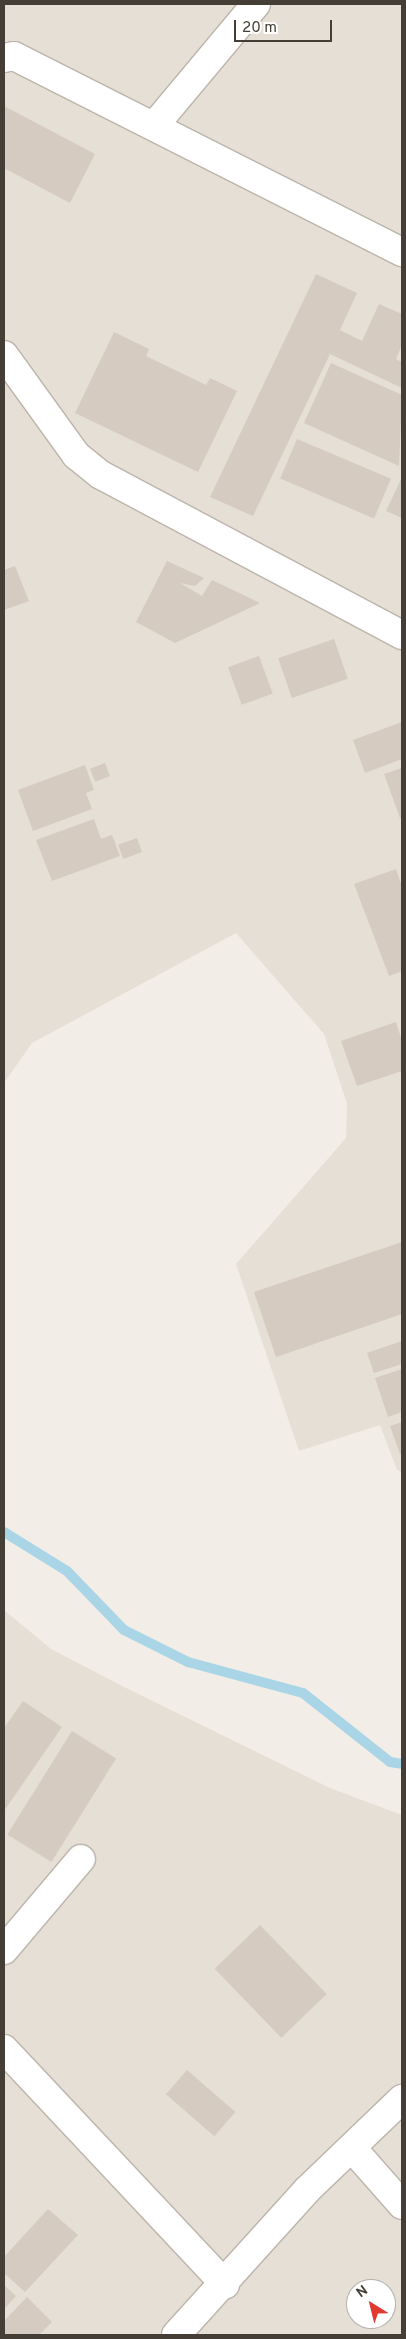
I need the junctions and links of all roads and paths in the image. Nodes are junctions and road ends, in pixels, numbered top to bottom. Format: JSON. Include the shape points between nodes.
{"nodes":[{"id":1,"x":256,"y":4,"type":"edge"},
{"id":2,"x":4,"y":58,"type":"edge"},
{"id":3,"x":154,"y":126,"type":"junction"},
{"id":4,"x":402,"y":252,"type":"edge"},
{"id":5,"x":4,"y":355,"type":"edge"},
{"id":6,"x":402,"y":635,"type":"edge"},
{"id":7,"x":81,"y":1859,"type":"dead end"},
{"id":8,"x":4,"y":1950,"type":"edge"},
{"id":9,"x":4,"y":2049,"type":"edge"},
{"id":10,"x":402,"y":2099,"type":"edge"},
{"id":11,"x":352,"y":2148,"type":"junction"},
{"id":12,"x":402,"y":2205,"type":"edge"},
{"id":13,"x":225,"y":2284,"type":"junction"},
{"id":14,"x":176,"y":2335,"type":"edge"}],
"edges":[{"from":1,"to":3,"type":"street"},
{"from":2,"to":3,"type":"street","via":[[14,56]]},
{"from":3,"to":4,"type":"street"},
{"from":5,"to":6,"type":"street","via":[[76,455],[101,475]]},
{"from":7,"to":8,"type":"street"},
{"from":9,"to":13,"type":"street"},
{"from":10,"to":11,"type":"street"},
{"from":11,"to":12,"type":"street"},
{"from":11,"to":13,"type":"street","via":[[307,2190]]},
{"from":13,"to":14,"type":"street"}]}
